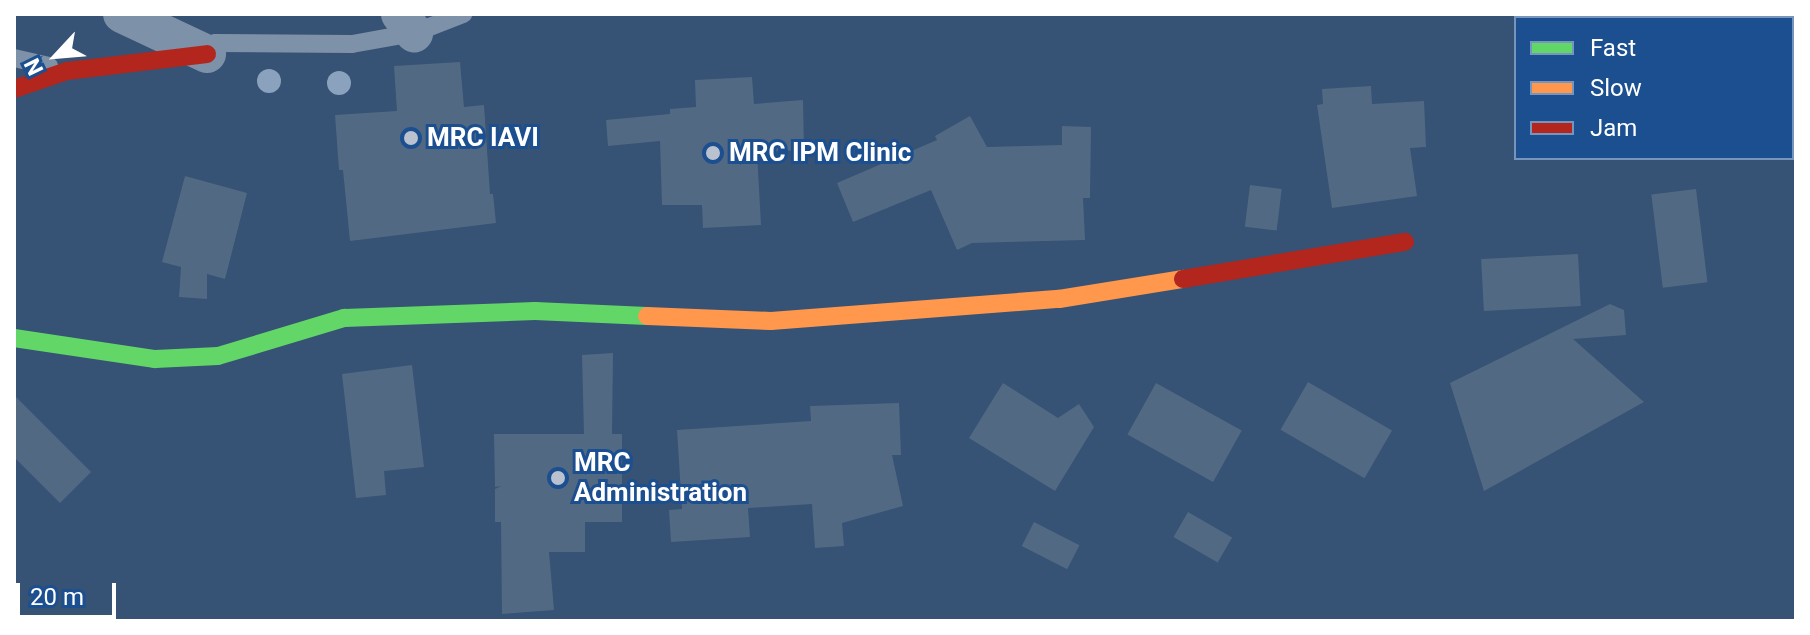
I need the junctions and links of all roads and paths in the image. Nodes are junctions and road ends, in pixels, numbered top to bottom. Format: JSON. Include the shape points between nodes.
{"nodes":[{"id":1,"x":122,"y":14,"type":"edge"},
{"id":2,"x":463,"y":14,"type":"edge"},
{"id":3,"x":407,"y":24,"type":"edge"},
{"id":4,"x":207,"y":54,"type":"junction"},
{"id":5,"x":14,"y":58,"type":"edge"},
{"id":6,"x":67,"y":71,"type":"junction"},
{"id":7,"x":14,"y":89,"type":"edge"},
{"id":8,"x":1405,"y":242,"type":"dead end"},
{"id":9,"x":14,"y":338,"type":"edge"}],
"edges":[{"from":1,"to":4,"type":"street"},
{"from":2,"to":3,"type":"lane"},
{"from":3,"to":4,"type":"lane","via":[[352,44],[215,43]]},
{"from":4,"to":6,"type":"street"},
{"from":5,"to":6,"type":"lane"},
{"from":6,"to":7,"type":"street"},
{"from":8,"to":9,"type":"street","via":[[1059,299],[771,321],[535,311],[387,315],[344,318],[218,356],[155,359]]}]}
